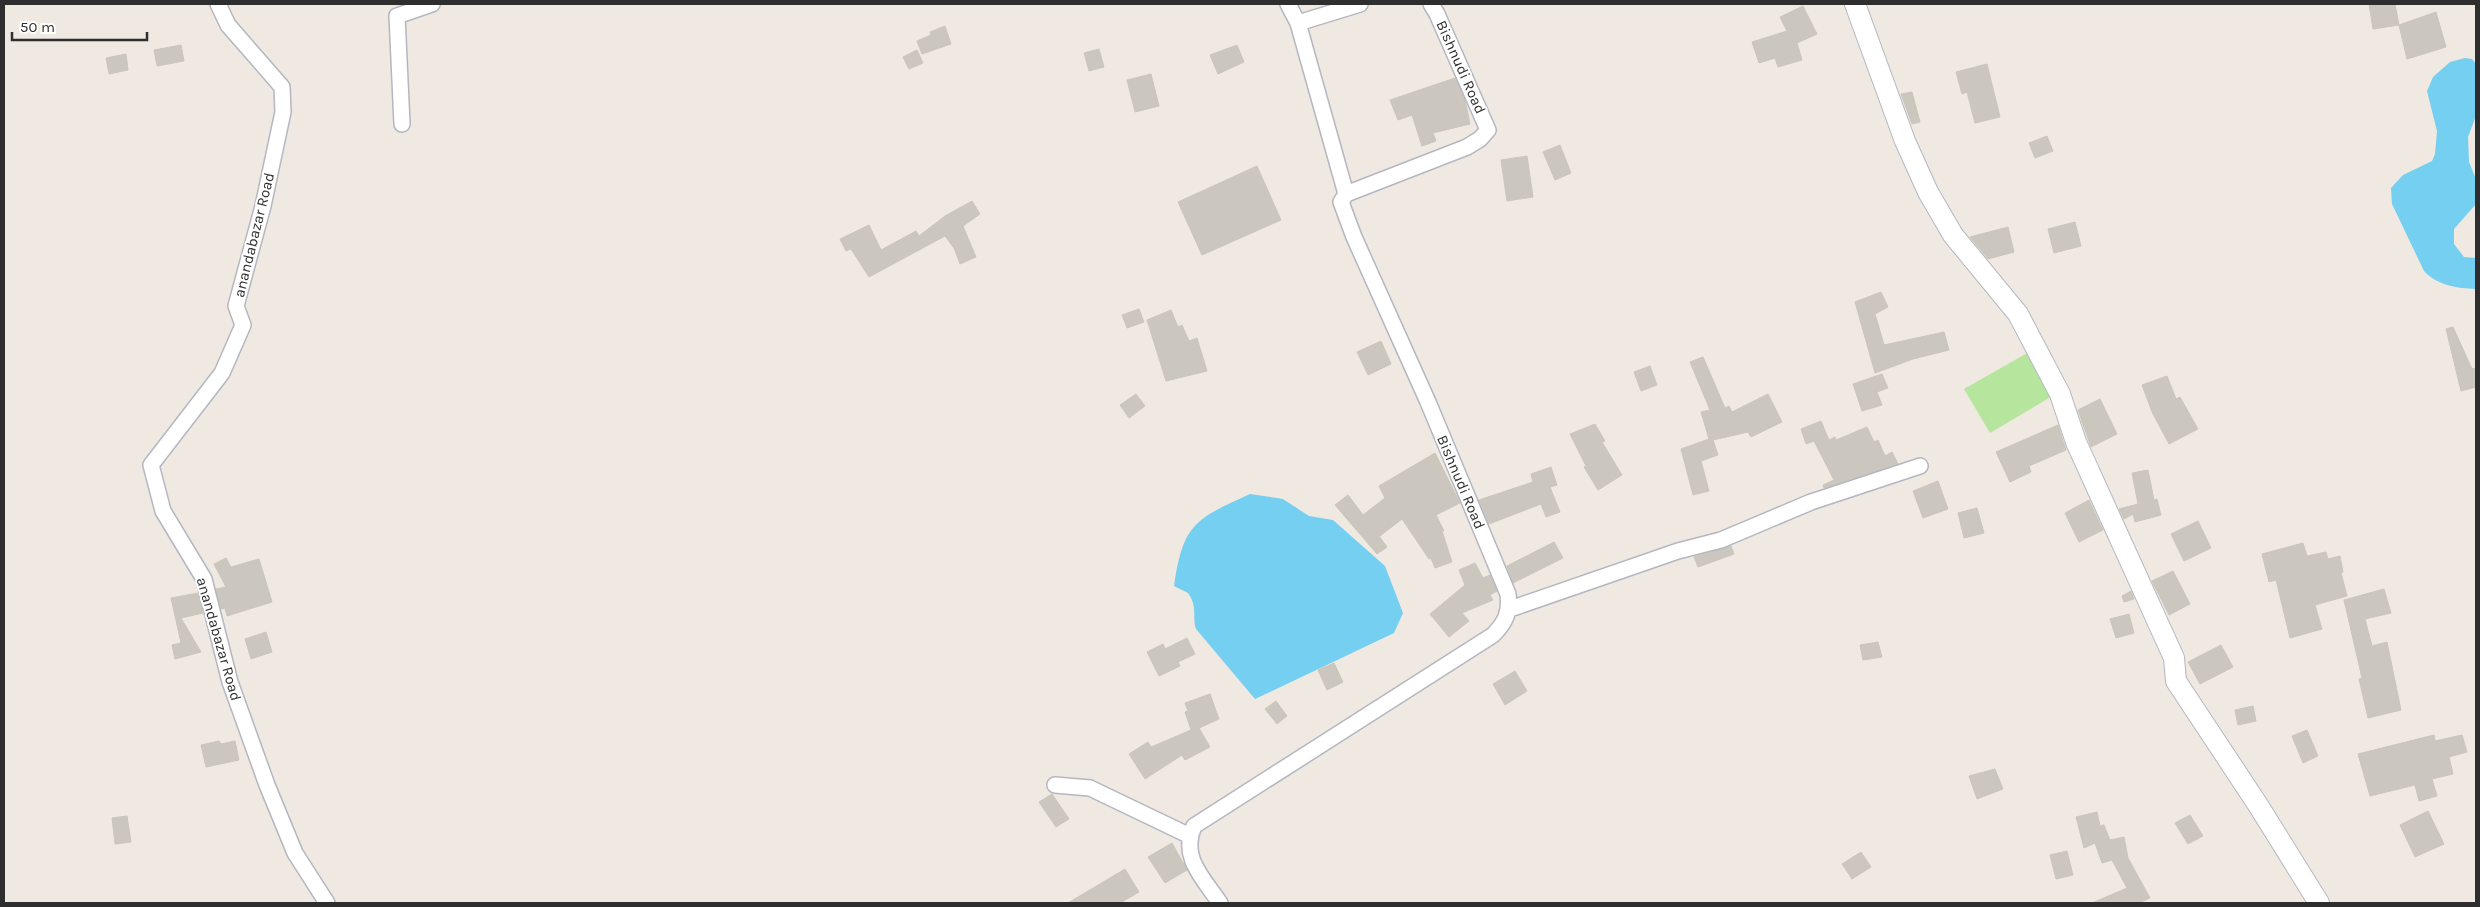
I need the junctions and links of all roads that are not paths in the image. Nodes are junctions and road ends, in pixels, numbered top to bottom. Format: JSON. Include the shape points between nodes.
{"nodes":[{"id":1,"x":218,"y":4,"type":"edge"},
{"id":2,"x":432,"y":4,"type":"edge"},
{"id":3,"x":1288,"y":4,"type":"edge"},
{"id":4,"x":1360,"y":4,"type":"edge"},
{"id":5,"x":1431,"y":4,"type":"edge"},
{"id":6,"x":1855,"y":4,"type":"edge"},
{"id":7,"x":1298,"y":23,"type":"junction"},
{"id":8,"x":402,"y":124,"type":"dead end"},
{"id":9,"x":1346,"y":194,"type":"junction"},
{"id":10,"x":1920,"y":466,"type":"dead end"},
{"id":11,"x":1510,"y":609,"type":"junction"},
{"id":12,"x":1055,"y":785,"type":"dead end"},
{"id":13,"x":1190,"y":836,"type":"junction"},
{"id":14,"x":328,"y":903,"type":"edge"},
{"id":15,"x":1220,"y":903,"type":"edge"},
{"id":16,"x":2319,"y":903,"type":"edge"}],
"edges":[{"from":1,"to":14,"type":"street","name":"anandabazar Road","via":[[228,25],[282,87],[283,112],[263,206],[236,306],[243,325],[222,373],[152,465],[163,511],[204,580],[230,682],[267,785],[295,853]]},
{"from":2,"to":8,"type":"street","via":[[397,16]]},
{"from":3,"to":7,"type":"street"},
{"from":4,"to":7,"type":"street"},
{"from":5,"to":9,"type":"street","name":"Bishnudi Road","via":[[1488,130],[1480,140],[1467,147]]},
{"from":6,"to":16,"type":"street","via":[[1905,141],[1928,192],[1953,235],[2018,314],[2060,394],[2076,442],[2174,658],[2176,680]]},
{"from":7,"to":9,"type":"street"},
{"from":9,"to":11,"type":"street","name":"Bishnudi Road","via":[[1341,202],[1344,214],[1428,402],[1508,594]]},
{"from":10,"to":11,"type":"street","via":[[1810,502],[1721,540],[1678,551]]},
{"from":11,"to":13,"type":"street","via":[[1493,635],[1194,826]]},
{"from":12,"to":13,"type":"street","via":[[1090,788]]},
{"from":13,"to":15,"type":"street","via":[[1188,848],[1191,858]]}]}
